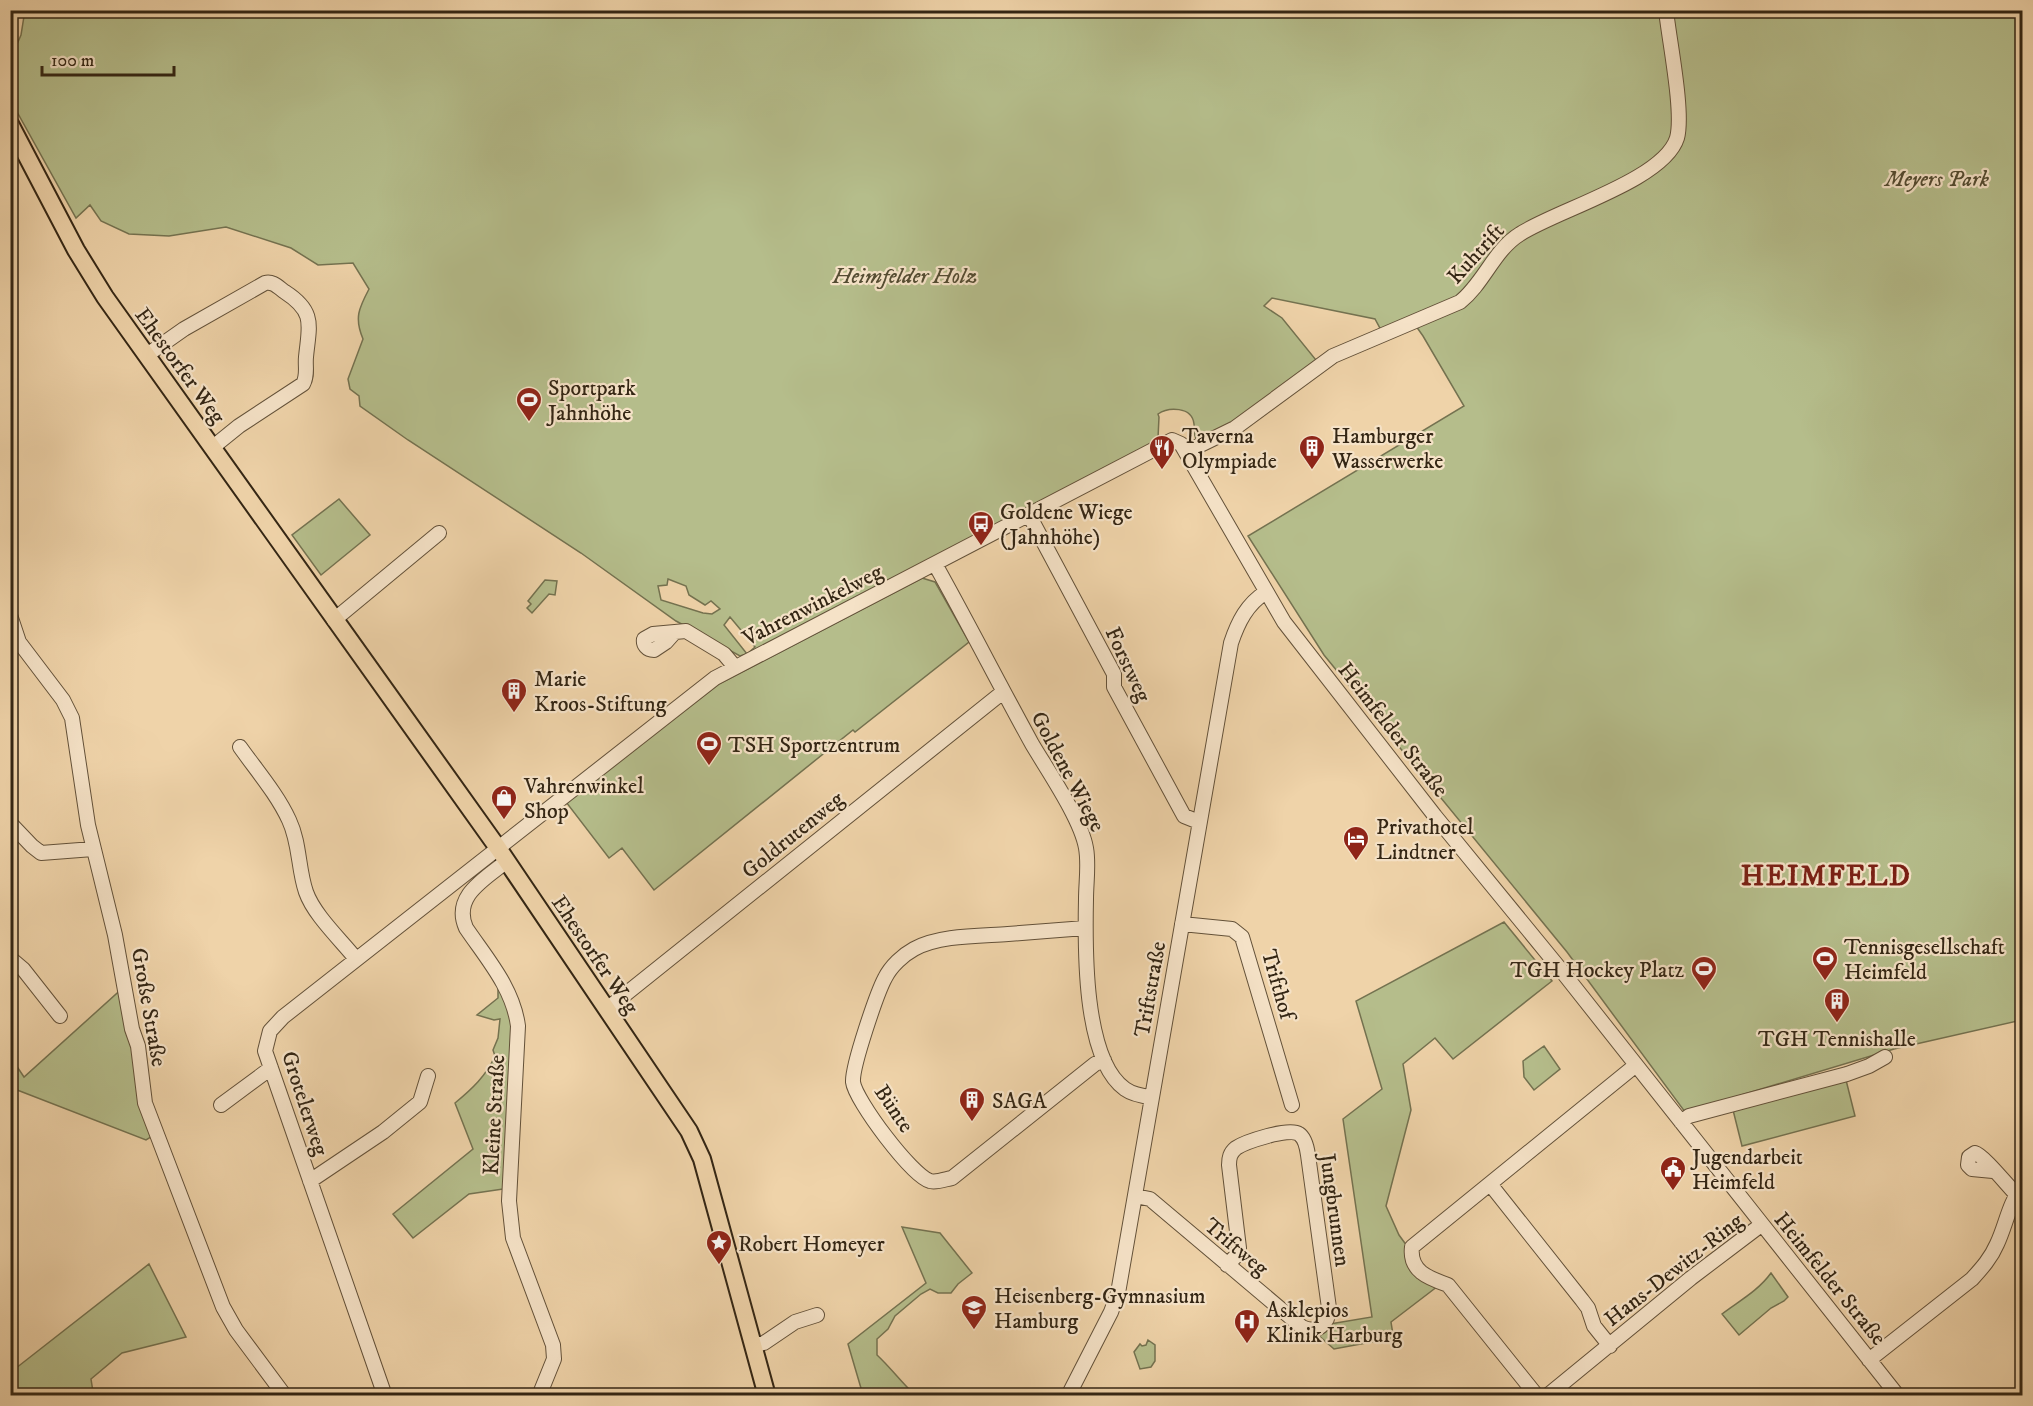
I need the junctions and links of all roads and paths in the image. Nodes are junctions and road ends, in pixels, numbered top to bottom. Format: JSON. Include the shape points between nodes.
{"nodes":[{"id":1,"x":1666,"y":10,"type":"edge"},
{"id":2,"x":10,"y":124,"type":"edge"},
{"id":3,"x":147,"y":355,"type":"junction"},
{"id":4,"x":1172,"y":441,"type":"joint"},
{"id":5,"x":213,"y":447,"type":"junction"},
{"id":6,"x":1186,"y":452,"type":"junction"},
{"id":7,"x":1029,"y":515,"type":"junction"},
{"id":8,"x":439,"y":533,"type":"dead end"},
{"id":9,"x":935,"y":564,"type":"junction"},
{"id":10,"x":1266,"y":592,"type":"junction"},
{"id":11,"x":10,"y":615,"type":"edge"},
{"id":12,"x":334,"y":620,"type":"junction"},
{"id":13,"x":674,"y":633,"type":"dead end"},
{"id":14,"x":735,"y":667,"type":"junction"},
{"id":15,"x":1003,"y":692,"type":"junction"},
{"id":16,"x":240,"y":747,"type":"dead end"},
{"id":17,"x":1199,"y":822,"type":"junction"},
{"id":18,"x":10,"y":823,"type":"edge"},
{"id":19,"x":93,"y":849,"type":"junction"},
{"id":20,"x":503,"y":855,"type":"junction"},
{"id":21,"x":1182,"y":924,"type":"junction"},
{"id":22,"x":1085,"y":928,"type":"junction"},
{"id":23,"x":10,"y":958,"type":"edge"},
{"id":24,"x":356,"y":959,"type":"junction"},
{"id":25,"x":607,"y":1009,"type":"junction"},
{"id":26,"x":60,"y":1017,"type":"dead end"},
{"id":27,"x":1885,"y":1057,"type":"dead end"},
{"id":28,"x":1104,"y":1060,"type":"junction"},
{"id":29,"x":1636,"y":1065,"type":"junction"},
{"id":30,"x":270,"y":1068,"type":"junction"},
{"id":31,"x":428,"y":1076,"type":"dead end"},
{"id":32,"x":1151,"y":1098,"type":"junction"},
{"id":33,"x":221,"y":1105,"type":"dead end"},
{"id":34,"x":1292,"y":1105,"type":"dead end"},
{"id":35,"x":1681,"y":1122,"type":"junction"},
{"id":36,"x":1993,"y":1171,"type":"dead end"},
{"id":37,"x":310,"y":1181,"type":"junction"},
{"id":38,"x":1490,"y":1184,"type":"junction"},
{"id":39,"x":2019,"y":1190,"type":"edge"},
{"id":40,"x":1135,"y":1196,"type":"junction"},
{"id":41,"x":1761,"y":1225,"type":"junction"},
{"id":42,"x":1227,"y":1265,"type":"junction"},
{"id":43,"x":817,"y":1316,"type":"dead end"},
{"id":44,"x":1311,"y":1330,"type":"joint"},
{"id":45,"x":754,"y":1346,"type":"junction"},
{"id":46,"x":1610,"y":1346,"type":"junction"},
{"id":47,"x":1869,"y":1360,"type":"junction"},
{"id":48,"x":285,"y":1395,"type":"edge"},
{"id":49,"x":385,"y":1395,"type":"edge"},
{"id":50,"x":539,"y":1395,"type":"edge"},
{"id":51,"x":767,"y":1395,"type":"edge"},
{"id":52,"x":1068,"y":1395,"type":"edge"},
{"id":53,"x":1537,"y":1395,"type":"edge"},
{"id":54,"x":1547,"y":1395,"type":"edge"},
{"id":55,"x":1898,"y":1395,"type":"edge"}],
"edges":[{"from":1,"to":6,"type":"street","name":"Kuhtrift","via":[[1678,124],[1677,138],[1660,161],[1628,183],[1545,219],[1513,238],[1460,302],[1333,356],[1235,428]]},
{"from":2,"to":3,"type":"main road","name":"Ehestorfer Weg","via":[[82,261]]},
{"from":3,"to":5,"type":"main road","name":"Ehestorfer Weg"},
{"from":3,"to":5,"type":"street","via":[[265,282],[298,301],[310,329],[306,379]]},
{"from":4,"to":6,"type":"street","name":"Heimfelder Straße","via":[[1180,442]]},
{"from":4,"to":7,"type":"street","name":"Vahrenwinkelweg"},
{"from":5,"to":12,"type":"main road","name":"Ehestorfer Weg"},
{"from":6,"to":10,"type":"street","name":"Heimfelder Straße"},
{"from":7,"to":9,"type":"street","name":"Vahrenwinkelweg"},
{"from":7,"to":17,"type":"street","name":"Forstweg","via":[[1114,674],[1114,687],[1184,816]]},
{"from":8,"to":12,"type":"street"},
{"from":9,"to":14,"type":"street","name":"Vahrenwinkelweg"},
{"from":9,"to":15,"type":"street","name":"Goldene Wiege"},
{"from":10,"to":17,"type":"street","name":"Triftstraße","via":[[1250,604],[1231,643]]},
{"from":10,"to":29,"type":"street","name":"Heimfelder Straße","via":[[1284,622],[1380,745]]},
{"from":11,"to":19,"type":"street","name":"Große Straße","via":[[19,642],[72,718]]},
{"from":12,"to":20,"type":"main road","name":"Ehestorfer Weg"},
{"from":13,"to":14,"type":"street","via":[[687,632],[698,637],[724,654]]},
{"from":14,"to":20,"type":"street","name":"Vahrenwinkelweg","via":[[715,678]]},
{"from":15,"to":22,"type":"street","name":"Goldene Wiege","via":[[1077,823],[1086,849]]},
{"from":15,"to":25,"type":"street","name":"Goldrutenweg"},
{"from":16,"to":24,"type":"street","via":[[289,821],[312,904]]},
{"from":17,"to":21,"type":"street","name":"Triftstraße"},
{"from":18,"to":19,"type":"street","via":[[41,853]]},
{"from":19,"to":48,"type":"street","name":"Große Straße","via":[[116,935],[147,1110],[223,1306],[236,1330]]},
{"from":20,"to":24,"type":"street","name":"Grotelerweg"},
{"from":20,"to":25,"type":"main road","name":"Ehestorfer Weg"},
{"from":20,"to":50,"type":"street","name":"Kleine Straße","via":[[470,891],[462,917],[510,993],[516,1011],[510,1224],[553,1345],[554,1359]]},
{"from":21,"to":32,"type":"street","name":"Triftstraße"},
{"from":21,"to":34,"type":"street","name":"Trifthof","via":[[1232,929],[1242,937]]},
{"from":22,"to":28,"type":"street","name":"Goldene Wiege","via":[[1088,992]]},
{"from":22,"to":28,"type":"street","name":"Bünte","via":[[964,938],[915,948],[885,978],[853,1082],[871,1118],[920,1176],[931,1182],[952,1178]]},
{"from":23,"to":26,"type":"street"},
{"from":24,"to":30,"type":"street","name":"Grotelerweg","via":[[270,1031],[265,1051]]},
{"from":25,"to":45,"type":"main road","name":"Ehestorfer Weg","via":[[699,1151]]},
{"from":27,"to":35,"type":"street","via":[[1847,1074],[1689,1116]]},
{"from":28,"to":32,"type":"street","name":"Goldene Wiege","via":[[1124,1088]]},
{"from":29,"to":35,"type":"street","name":"Heimfelder Straße"},
{"from":29,"to":38,"type":"street"},
{"from":30,"to":33,"type":"street"},
{"from":30,"to":37,"type":"street","name":"Grotelerweg"},
{"from":31,"to":37,"type":"street","via":[[420,1102]]},
{"from":32,"to":40,"type":"street","name":"Triftstraße"},
{"from":35,"to":41,"type":"street","name":"Heimfelder Straße"},
{"from":36,"to":39,"type":"street"},
{"from":37,"to":49,"type":"street","name":"Grotelerweg"},
{"from":38,"to":46,"type":"street","name":"Hans-Dewitz-Ring","via":[[1588,1308],[1594,1326]]},
{"from":38,"to":53,"type":"street","via":[[1412,1246],[1412,1259],[1424,1275],[1448,1285]]},
{"from":39,"to":47,"type":"street","via":[[1987,1263]]},
{"from":40,"to":42,"type":"street","name":"Triftweg","via":[[1150,1199]]},
{"from":40,"to":52,"type":"street","name":"Triftstraße","via":[[1118,1293]]},
{"from":41,"to":46,"type":"street","name":"Hans-Dewitz-Ring"},
{"from":41,"to":47,"type":"street","name":"Heimfelder Straße"},
{"from":42,"to":44,"type":"street","name":"Triftweg","via":[[1302,1328]]},
{"from":42,"to":44,"type":"street","name":"Jungbrunnen","via":[[1239,1248],[1231,1154],[1241,1146],[1282,1132],[1300,1134],[1308,1155],[1329,1308],[1326,1322]]},
{"from":43,"to":45,"type":"street","via":[[795,1322]]},
{"from":45,"to":51,"type":"main road","name":"Ehestorfer Weg"},
{"from":46,"to":54,"type":"street","name":"Hans-Dewitz-Ring"},
{"from":47,"to":55,"type":"street","name":"Heimfelder Straße"}]}
